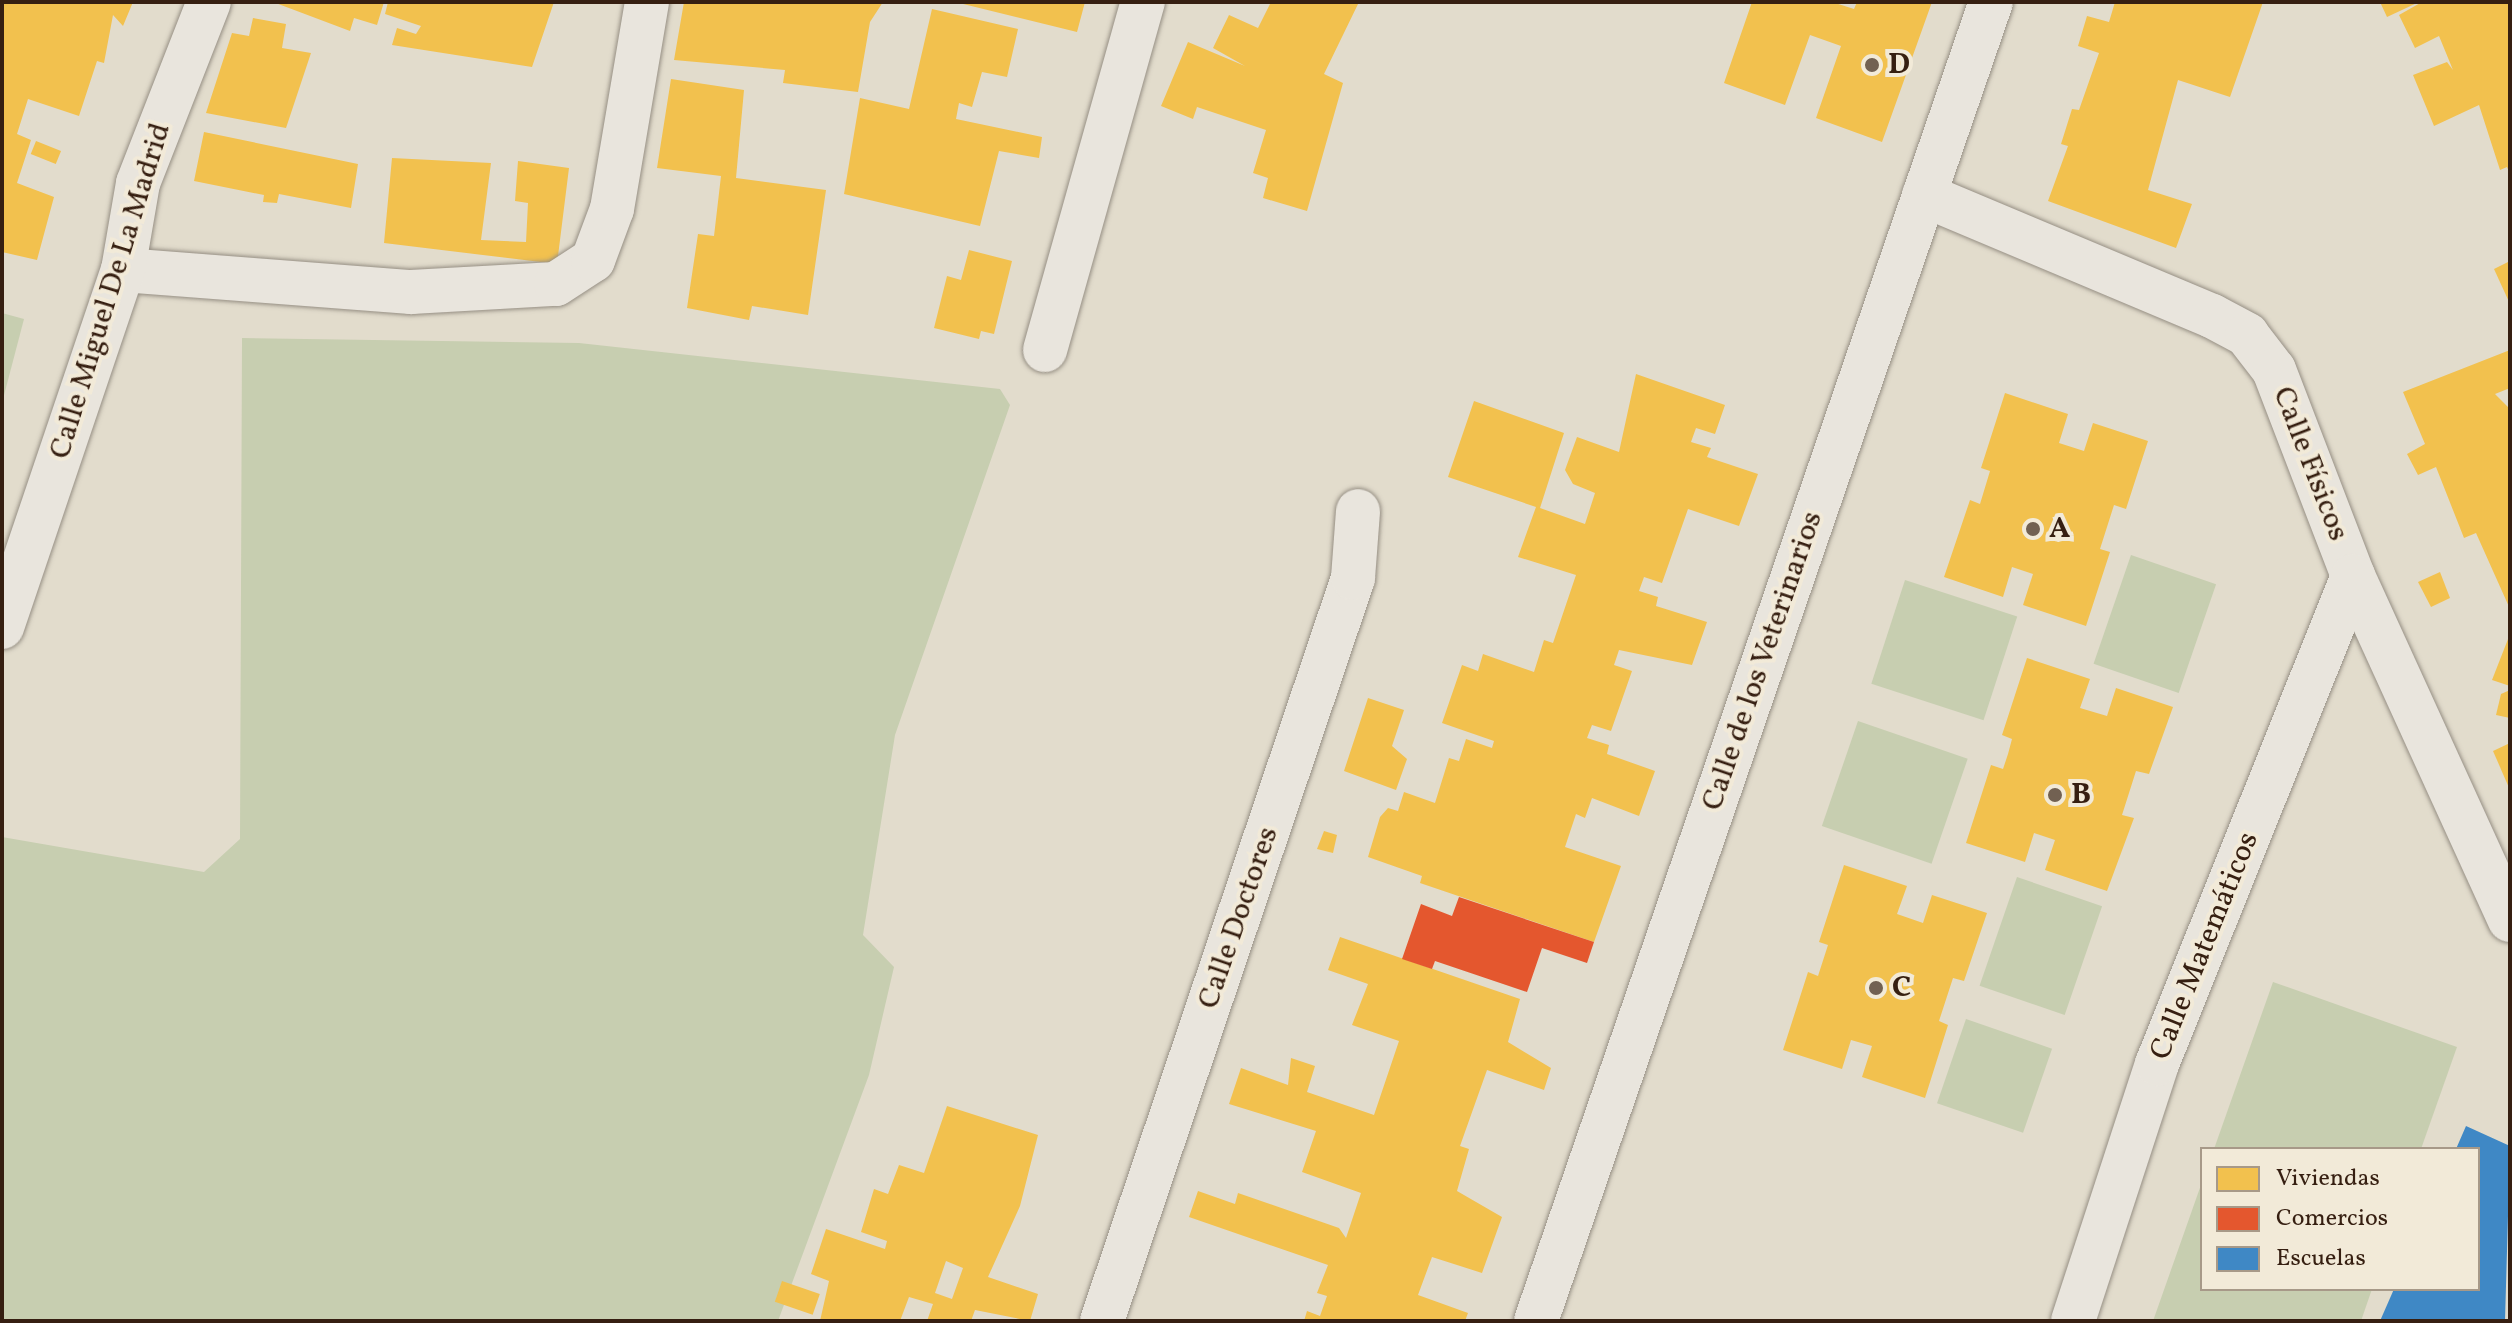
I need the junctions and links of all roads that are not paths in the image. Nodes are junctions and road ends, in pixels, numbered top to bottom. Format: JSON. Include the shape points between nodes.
{"nodes":[{"id":1,"x":209,"y":2,"type":"edge"},
{"id":2,"x":647,"y":2,"type":"edge"},
{"id":3,"x":1143,"y":2,"type":"edge"},
{"id":4,"x":1991,"y":2,"type":"edge"},
{"id":5,"x":1924,"y":195,"type":"junction"},
{"id":6,"x":123,"y":270,"type":"junction"},
{"id":7,"x":1045,"y":350,"type":"dead end"},
{"id":8,"x":1358,"y":511,"type":"dead end"},
{"id":9,"x":2353,"y":576,"type":"junction"},
{"id":10,"x":2,"y":627,"type":"edge"},
{"id":11,"x":2510,"y":920,"type":"edge"},
{"id":12,"x":1102,"y":1321,"type":"edge"},
{"id":13,"x":1536,"y":1321,"type":"edge"},
{"id":14,"x":2073,"y":1321,"type":"edge"}],
"edges":[{"from":1,"to":6,"type":"street","name":"Calle Miguel De La Madrid","via":[[138,183]]},
{"from":2,"to":6,"type":"street","via":[[612,209],[593,260],[556,284],[411,292]]},
{"from":3,"to":7,"type":"street"},
{"from":4,"to":5,"type":"street","name":"Calle de los Veterinarios"},
{"from":5,"to":9,"type":"street","name":"Calle Físicos","via":[[2247,335],[2274,370]]},
{"from":5,"to":13,"type":"street","name":"Calle de los Veterinarios"},
{"from":6,"to":10,"type":"street","name":"Calle Miguel De La Madrid"},
{"from":8,"to":12,"type":"street","name":"Calle Doctores","via":[[1353,578]]},
{"from":9,"to":11,"type":"street","name":"Calle Físicos"},
{"from":9,"to":14,"type":"street","name":"Calle Matemáticos","via":[[2157,1064]]}]}
